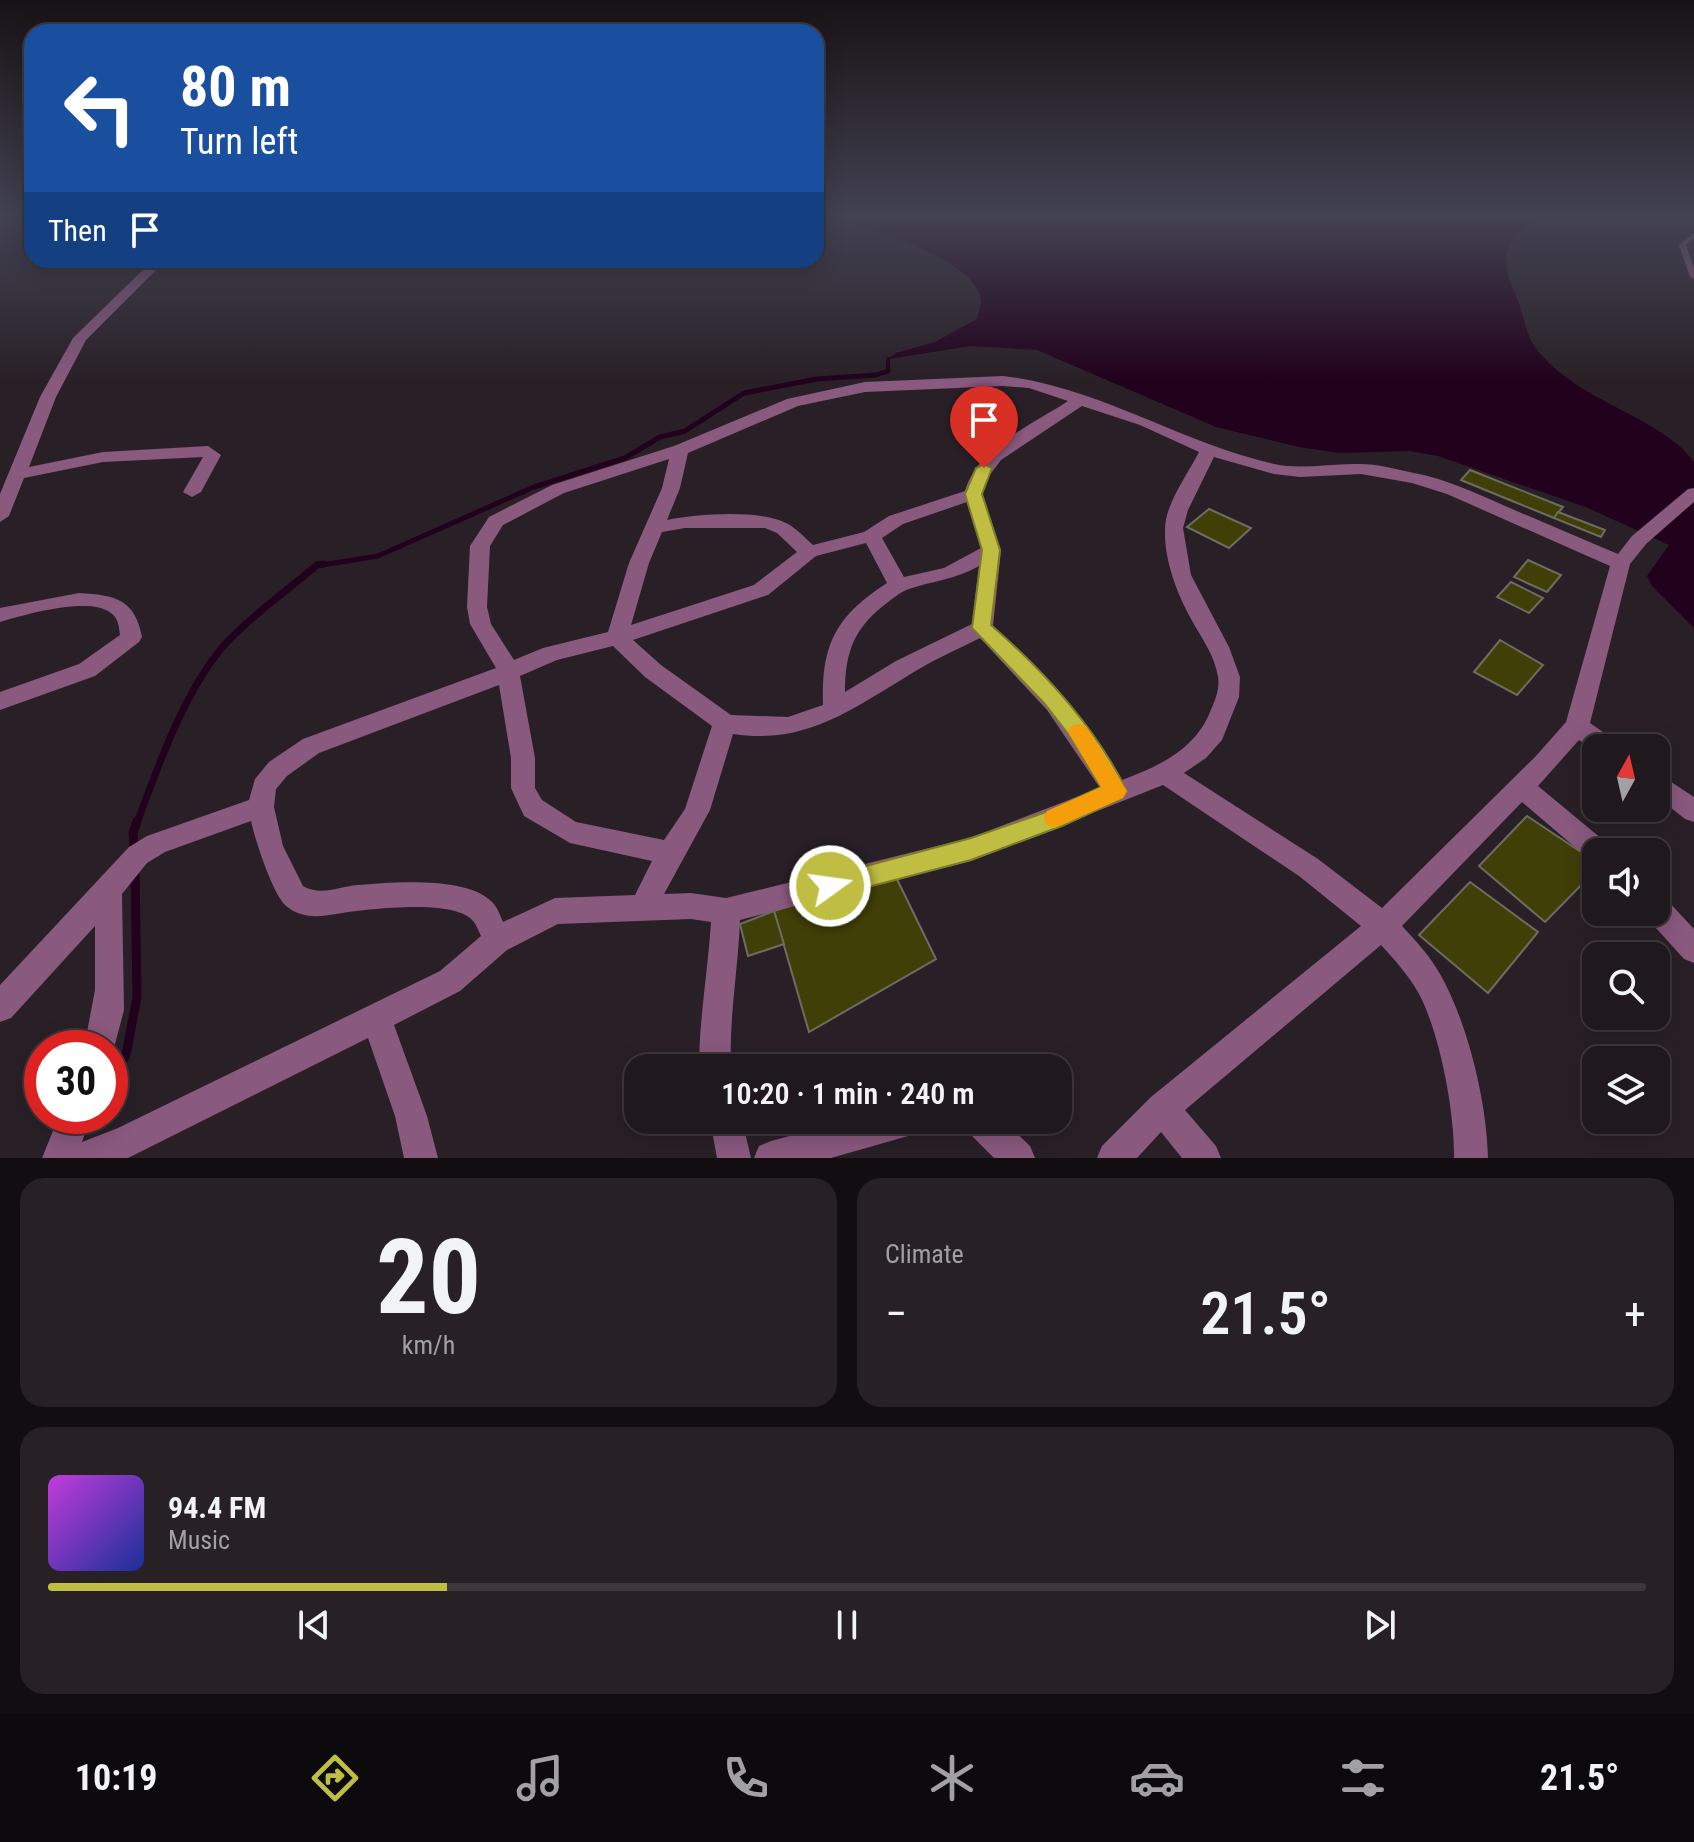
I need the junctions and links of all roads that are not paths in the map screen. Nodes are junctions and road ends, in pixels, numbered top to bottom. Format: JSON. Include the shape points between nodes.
{"nodes":[{"id":1,"x":147,"y":273,"type":"edge"},
{"id":2,"x":1082,"y":399,"type":"junction"},
{"id":3,"x":680,"y":450,"type":"junction"},
{"id":4,"x":1209,"y":450,"type":"junction"},
{"id":5,"x":18,"y":474,"type":"junction"},
{"id":6,"x":192,"y":492,"type":"dead end"},
{"id":7,"x":1694,"y":493,"type":"edge"},
{"id":8,"x":973,"y":494,"type":"junction"},
{"id":9,"x":0,"y":516,"type":"edge"},
{"id":10,"x":653,"y":528,"type":"junction"},
{"id":11,"x":871,"y":536,"type":"junction"},
{"id":12,"x":991,"y":550,"type":"junction"},
{"id":13,"x":809,"y":552,"type":"junction"},
{"id":14,"x":1621,"y":563,"type":"junction"},
{"id":15,"x":899,"y":586,"type":"junction"},
{"id":16,"x":0,"y":615,"type":"edge"},
{"id":17,"x":982,"y":628,"type":"junction"},
{"id":18,"x":617,"y":637,"type":"junction"},
{"id":19,"x":508,"y":670,"type":"junction"},
{"id":20,"x":0,"y":701,"type":"edge"},
{"id":21,"x":835,"y":710,"type":"junction"},
{"id":22,"x":725,"y":723,"type":"junction"},
{"id":23,"x":1577,"y":726,"type":"junction"},
{"id":24,"x":1588,"y":734,"type":"edge"},
{"id":25,"x":1165,"y":774,"type":"junction"},
{"id":26,"x":1521,"y":786,"type":"junction"},
{"id":27,"x":1115,"y":791,"type":"junction"},
{"id":28,"x":1670,"y":793,"type":"edge"},
{"id":29,"x":261,"y":807,"type":"junction"},
{"id":30,"x":1694,"y":811,"type":"edge"},
{"id":31,"x":1582,"y":838,"type":"edge"},
{"id":32,"x":670,"y":853,"type":"junction"},
{"id":33,"x":108,"y":891,"type":"junction"},
{"id":34,"x":643,"y":908,"type":"junction"},
{"id":35,"x":726,"y":911,"type":"junction"},
{"id":36,"x":1670,"y":923,"type":"edge"},
{"id":37,"x":1383,"y":926,"type":"junction"},
{"id":38,"x":497,"y":940,"type":"junction"},
{"id":39,"x":1694,"y":949,"type":"edge"},
{"id":40,"x":0,"y":1007,"type":"edge"},
{"id":41,"x":377,"y":1019,"type":"junction"},
{"id":42,"x":107,"y":1030,"type":"edge"},
{"id":43,"x":715,"y":1054,"type":"edge"},
{"id":44,"x":1162,"y":1108,"type":"junction"},
{"id":45,"x":68,"y":1134,"type":"edge"},
{"id":46,"x":729,"y":1134,"type":"edge"},
{"id":47,"x":858,"y":1134,"type":"edge"},
{"id":48,"x":994,"y":1134,"type":"edge"},
{"id":49,"x":59,"y":1158,"type":"edge"},
{"id":50,"x":84,"y":1158,"type":"edge"},
{"id":51,"x":421,"y":1158,"type":"edge"},
{"id":52,"x":734,"y":1158,"type":"edge"},
{"id":53,"x":771,"y":1158,"type":"edge"},
{"id":54,"x":1018,"y":1158,"type":"edge"},
{"id":55,"x":1114,"y":1158,"type":"edge"},
{"id":56,"x":1204,"y":1158,"type":"edge"},
{"id":57,"x":1471,"y":1158,"type":"edge"}],
"edges":[{"from":1,"to":5,"type":"street","via":[[80,338],[48,397]]},
{"from":2,"to":3,"type":"street","via":[[1003,381],[865,387],[793,402]]},
{"from":2,"to":4,"type":"street"},
{"from":2,"to":8,"type":"street","via":[[995,456]]},
{"from":3,"to":10,"type":"street"},
{"from":3,"to":19,"type":"street","via":[[558,489],[496,521],[480,546],[477,607]]},
{"from":4,"to":14,"type":"street","via":[[1274,469],[1361,469],[1415,478]]},
{"from":4,"to":25,"type":"street","via":[[1174,528],[1181,575],[1218,647],[1229,677],[1228,697],[1214,733]]},
{"from":5,"to":6,"type":"street","via":[[103,457],[208,451],[212,455]]},
{"from":5,"to":9,"type":"street"},
{"from":7,"to":14,"type":"street","via":[[1639,540]]},
{"from":8,"to":11,"type":"street","via":[[896,520]]},
{"from":8,"to":12,"type":"street"},
{"from":10,"to":13,"type":"street","via":[[685,522],[768,522]]},
{"from":10,"to":18,"type":"street"},
{"from":11,"to":13,"type":"street"},
{"from":11,"to":15,"type":"street"},
{"from":12,"to":15,"type":"street","via":[[940,576]]},
{"from":12,"to":17,"type":"street"},
{"from":13,"to":18,"type":"street","via":[[761,590]]},
{"from":14,"to":23,"type":"street"},
{"from":15,"to":21,"type":"street","via":[[855,617],[843,633],[832,675]]},
{"from":16,"to":20,"type":"street","via":[[90,600],[113,604],[125,612],[131,627],[131,637],[103,661],[57,684]]},
{"from":17,"to":21,"type":"street","via":[[927,654]]},
{"from":17,"to":27,"type":"street","via":[[1052,698]]},
{"from":18,"to":19,"type":"street"},
{"from":18,"to":22,"type":"street","via":[[653,671]]},
{"from":19,"to":29,"type":"street","via":[[298,753],[264,786]]},
{"from":19,"to":32,"type":"street","via":[[523,788],[533,808],[570,832]]},
{"from":21,"to":22,"type":"street","via":[[788,726]]},
{"from":22,"to":32,"type":"street","via":[[697,810]]},
{"from":23,"to":24,"type":"street"},
{"from":23,"to":26,"type":"street"},
{"from":25,"to":27,"type":"street"},
{"from":25,"to":37,"type":"street","via":[[1313,872]]},
{"from":26,"to":31,"type":"street"},
{"from":26,"to":37,"type":"street"},
{"from":27,"to":35,"type":"street","via":[[971,849]]},
{"from":28,"to":30,"type":"street"},
{"from":29,"to":33,"type":"street","via":[[156,844],[138,855]]},
{"from":29,"to":38,"type":"street","via":[[270,846],[293,895],[306,903],[444,897],[473,903],[484,912]]},
{"from":32,"to":34,"type":"street"},
{"from":33,"to":40,"type":"street"},
{"from":33,"to":42,"type":"street","via":[[112,982]]},
{"from":34,"to":35,"type":"street"},
{"from":34,"to":38,"type":"street","via":[[555,911]]},
{"from":35,"to":43,"type":"street"},
{"from":36,"to":39,"type":"street"},
{"from":37,"to":44,"type":"street"},
{"from":37,"to":57,"type":"street","via":[[1428,981],[1445,1020],[1472,1129]]},
{"from":38,"to":41,"type":"street","via":[[450,981]]},
{"from":41,"to":50,"type":"street"},
{"from":41,"to":51,"type":"street"},
{"from":44,"to":55,"type":"street"},
{"from":44,"to":56,"type":"street"},
{"from":45,"to":49,"type":"street"},
{"from":46,"to":52,"type":"street"},
{"from":47,"to":53,"type":"street"},
{"from":48,"to":54,"type":"street"}]}
